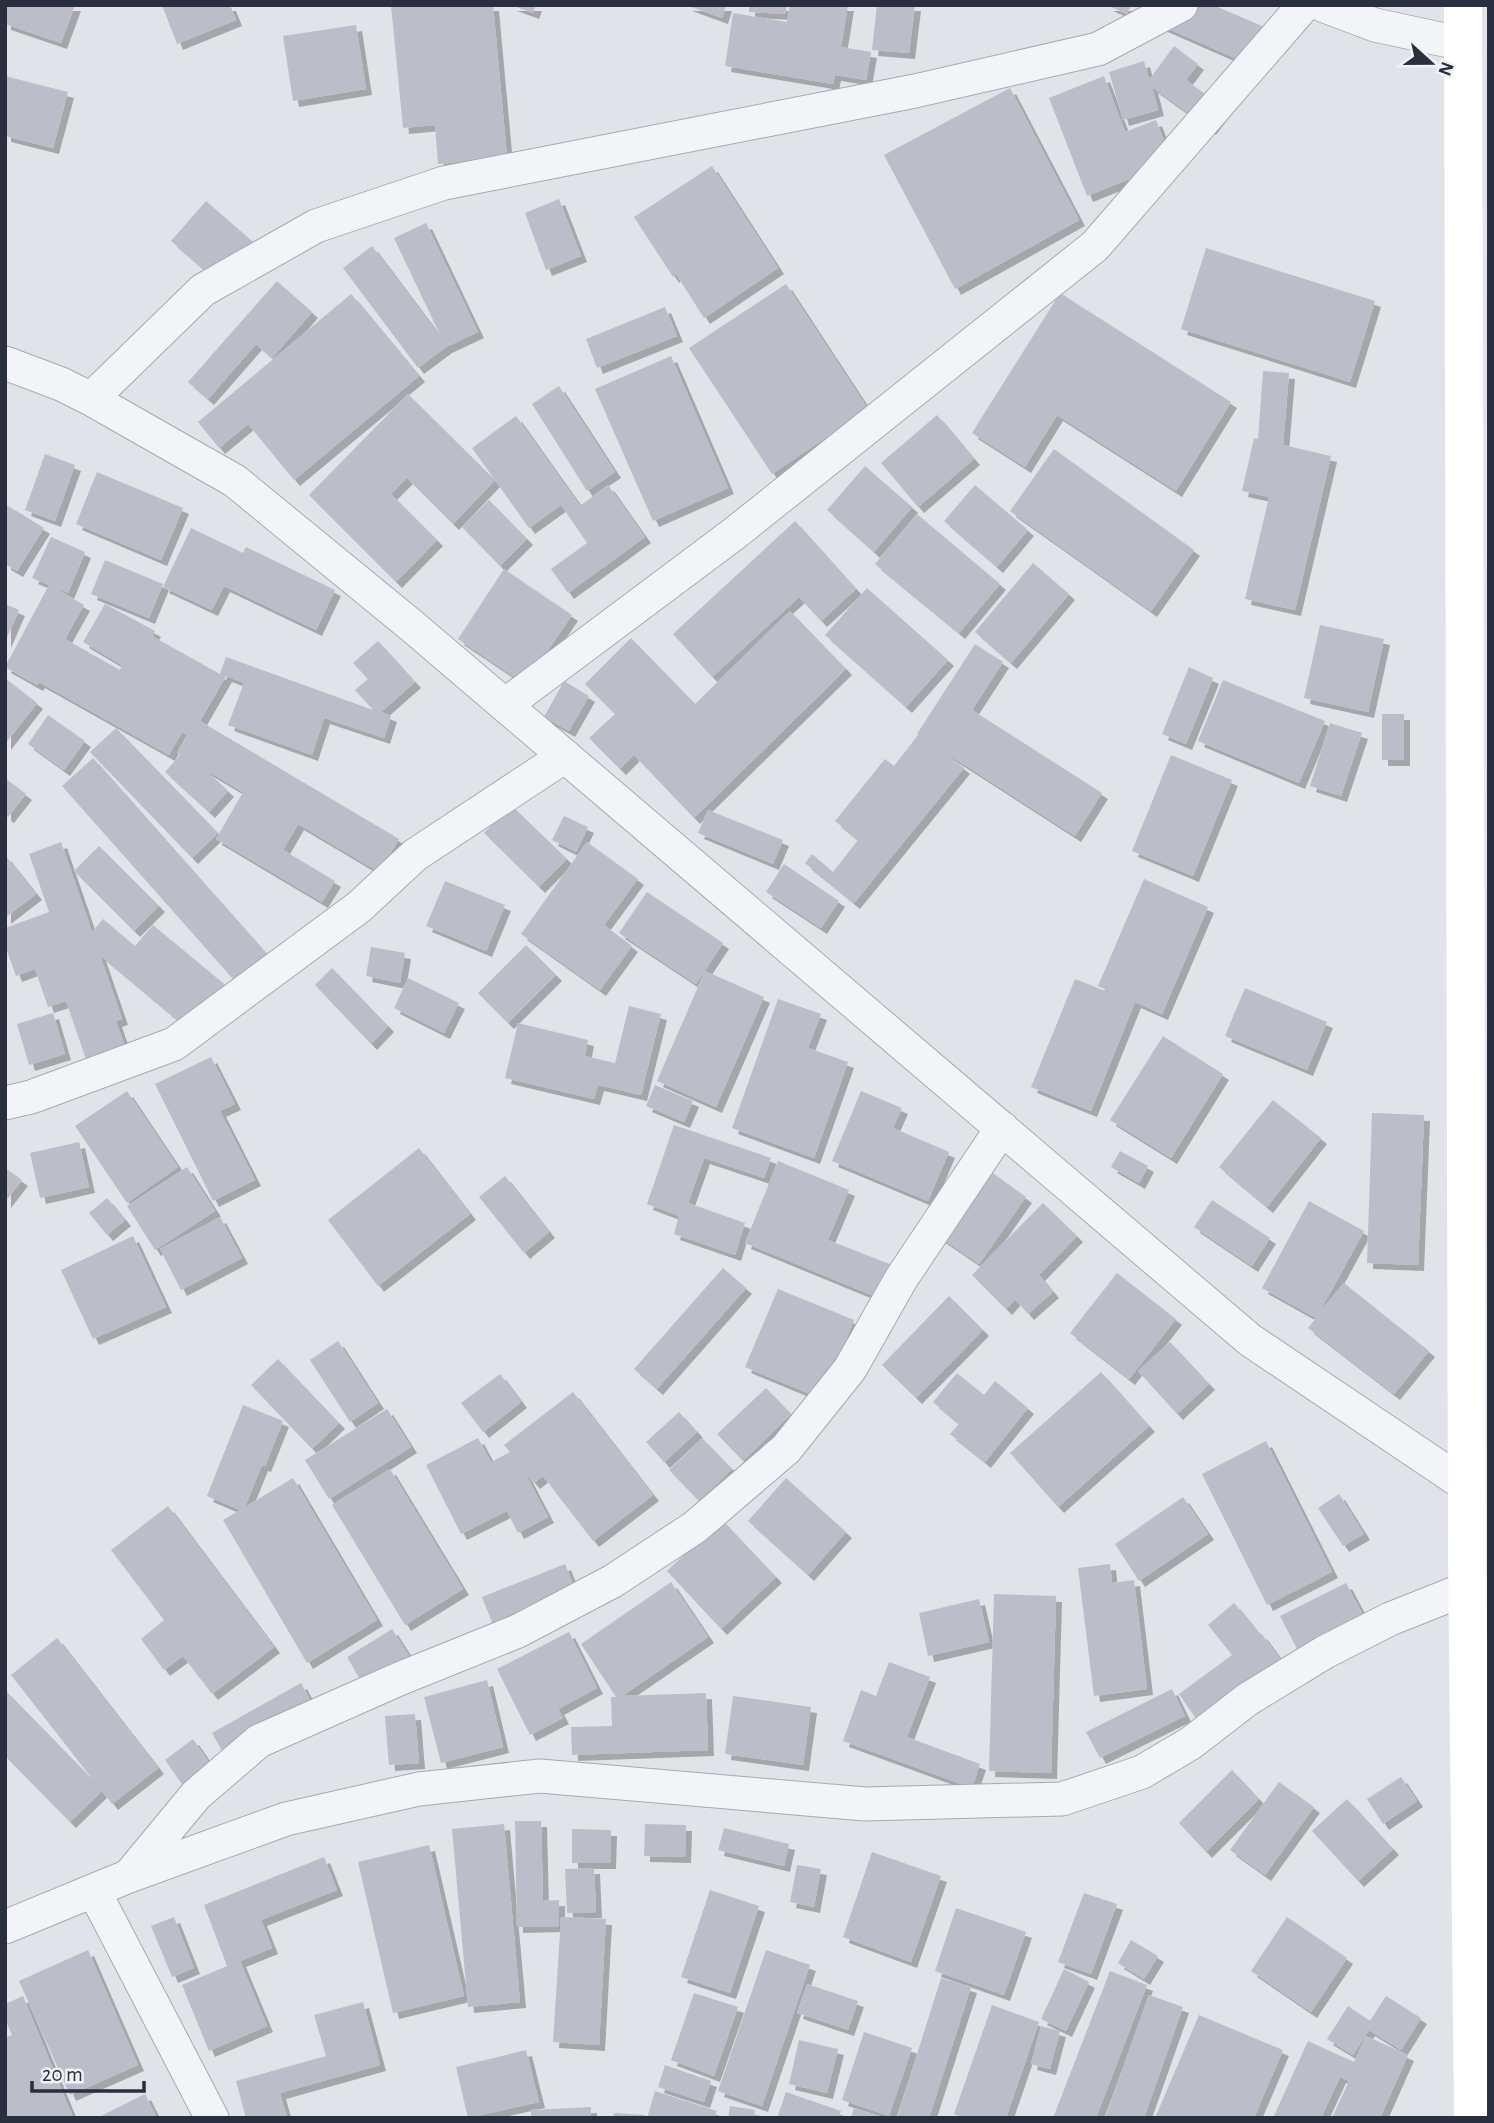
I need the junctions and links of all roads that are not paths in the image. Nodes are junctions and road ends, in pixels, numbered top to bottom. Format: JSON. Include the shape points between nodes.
{"nodes":[{"id":1,"x":1181,"y":5,"type":"edge"},
{"id":2,"x":1304,"y":5,"type":"edge"},
{"id":3,"x":1322,"y":5,"type":"edge"},
{"id":4,"x":1463,"y":5,"type":"edge"},
{"id":5,"x":1463,"y":44,"type":"junction"},
{"id":6,"x":5,"y":363,"type":"edge"},
{"id":7,"x":91,"y":399,"type":"junction"},
{"id":8,"x":505,"y":705,"type":"junction"},
{"id":9,"x":565,"y":756,"type":"junction"},
{"id":10,"x":5,"y":1103,"type":"edge"},
{"id":11,"x":1002,"y":1128,"type":"junction"},
{"id":12,"x":1467,"y":1486,"type":"junction"},
{"id":13,"x":1474,"y":1567,"type":"edge"},
{"id":14,"x":129,"y":1876,"type":"junction"},
{"id":15,"x":94,"y":1891,"type":"junction"},
{"id":16,"x":5,"y":1927,"type":"edge"},
{"id":17,"x":212,"y":2118,"type":"edge"},
{"id":18,"x":1473,"y":2118,"type":"edge"}],
"edges":[{"from":1,"to":7,"type":"street","via":[[1098,49],[915,92],[444,183],[316,226],[203,290]]},
{"from":2,"to":8,"type":"street","via":[[1095,246],[735,533]]},
{"from":3,"to":5,"type":"street","via":[[1375,25]]},
{"from":4,"to":5,"type":"main road"},
{"from":5,"to":12,"type":"main road"},
{"from":6,"to":7,"type":"street"},
{"from":7,"to":8,"type":"street","via":[[235,481]]},
{"from":8,"to":9,"type":"street"},
{"from":9,"to":10,"type":"street","via":[[415,855],[359,907],[174,1044]]},
{"from":9,"to":11,"type":"street"},
{"from":11,"to":12,"type":"street","via":[[1250,1340]]},
{"from":11,"to":14,"type":"street","via":[[901,1279],[850,1369],[786,1449],[695,1527],[613,1581],[518,1631],[259,1741],[196,1795]]},
{"from":12,"to":13,"type":"main road"},
{"from":13,"to":14,"type":"street","via":[[1248,1699],[1191,1743],[1142,1772],[1062,1799],[865,1804],[540,1776],[419,1790],[286,1819]]},
{"from":13,"to":18,"type":"main road"},
{"from":14,"to":15,"type":"street"},
{"from":15,"to":16,"type":"street"},
{"from":15,"to":17,"type":"street"}]}
